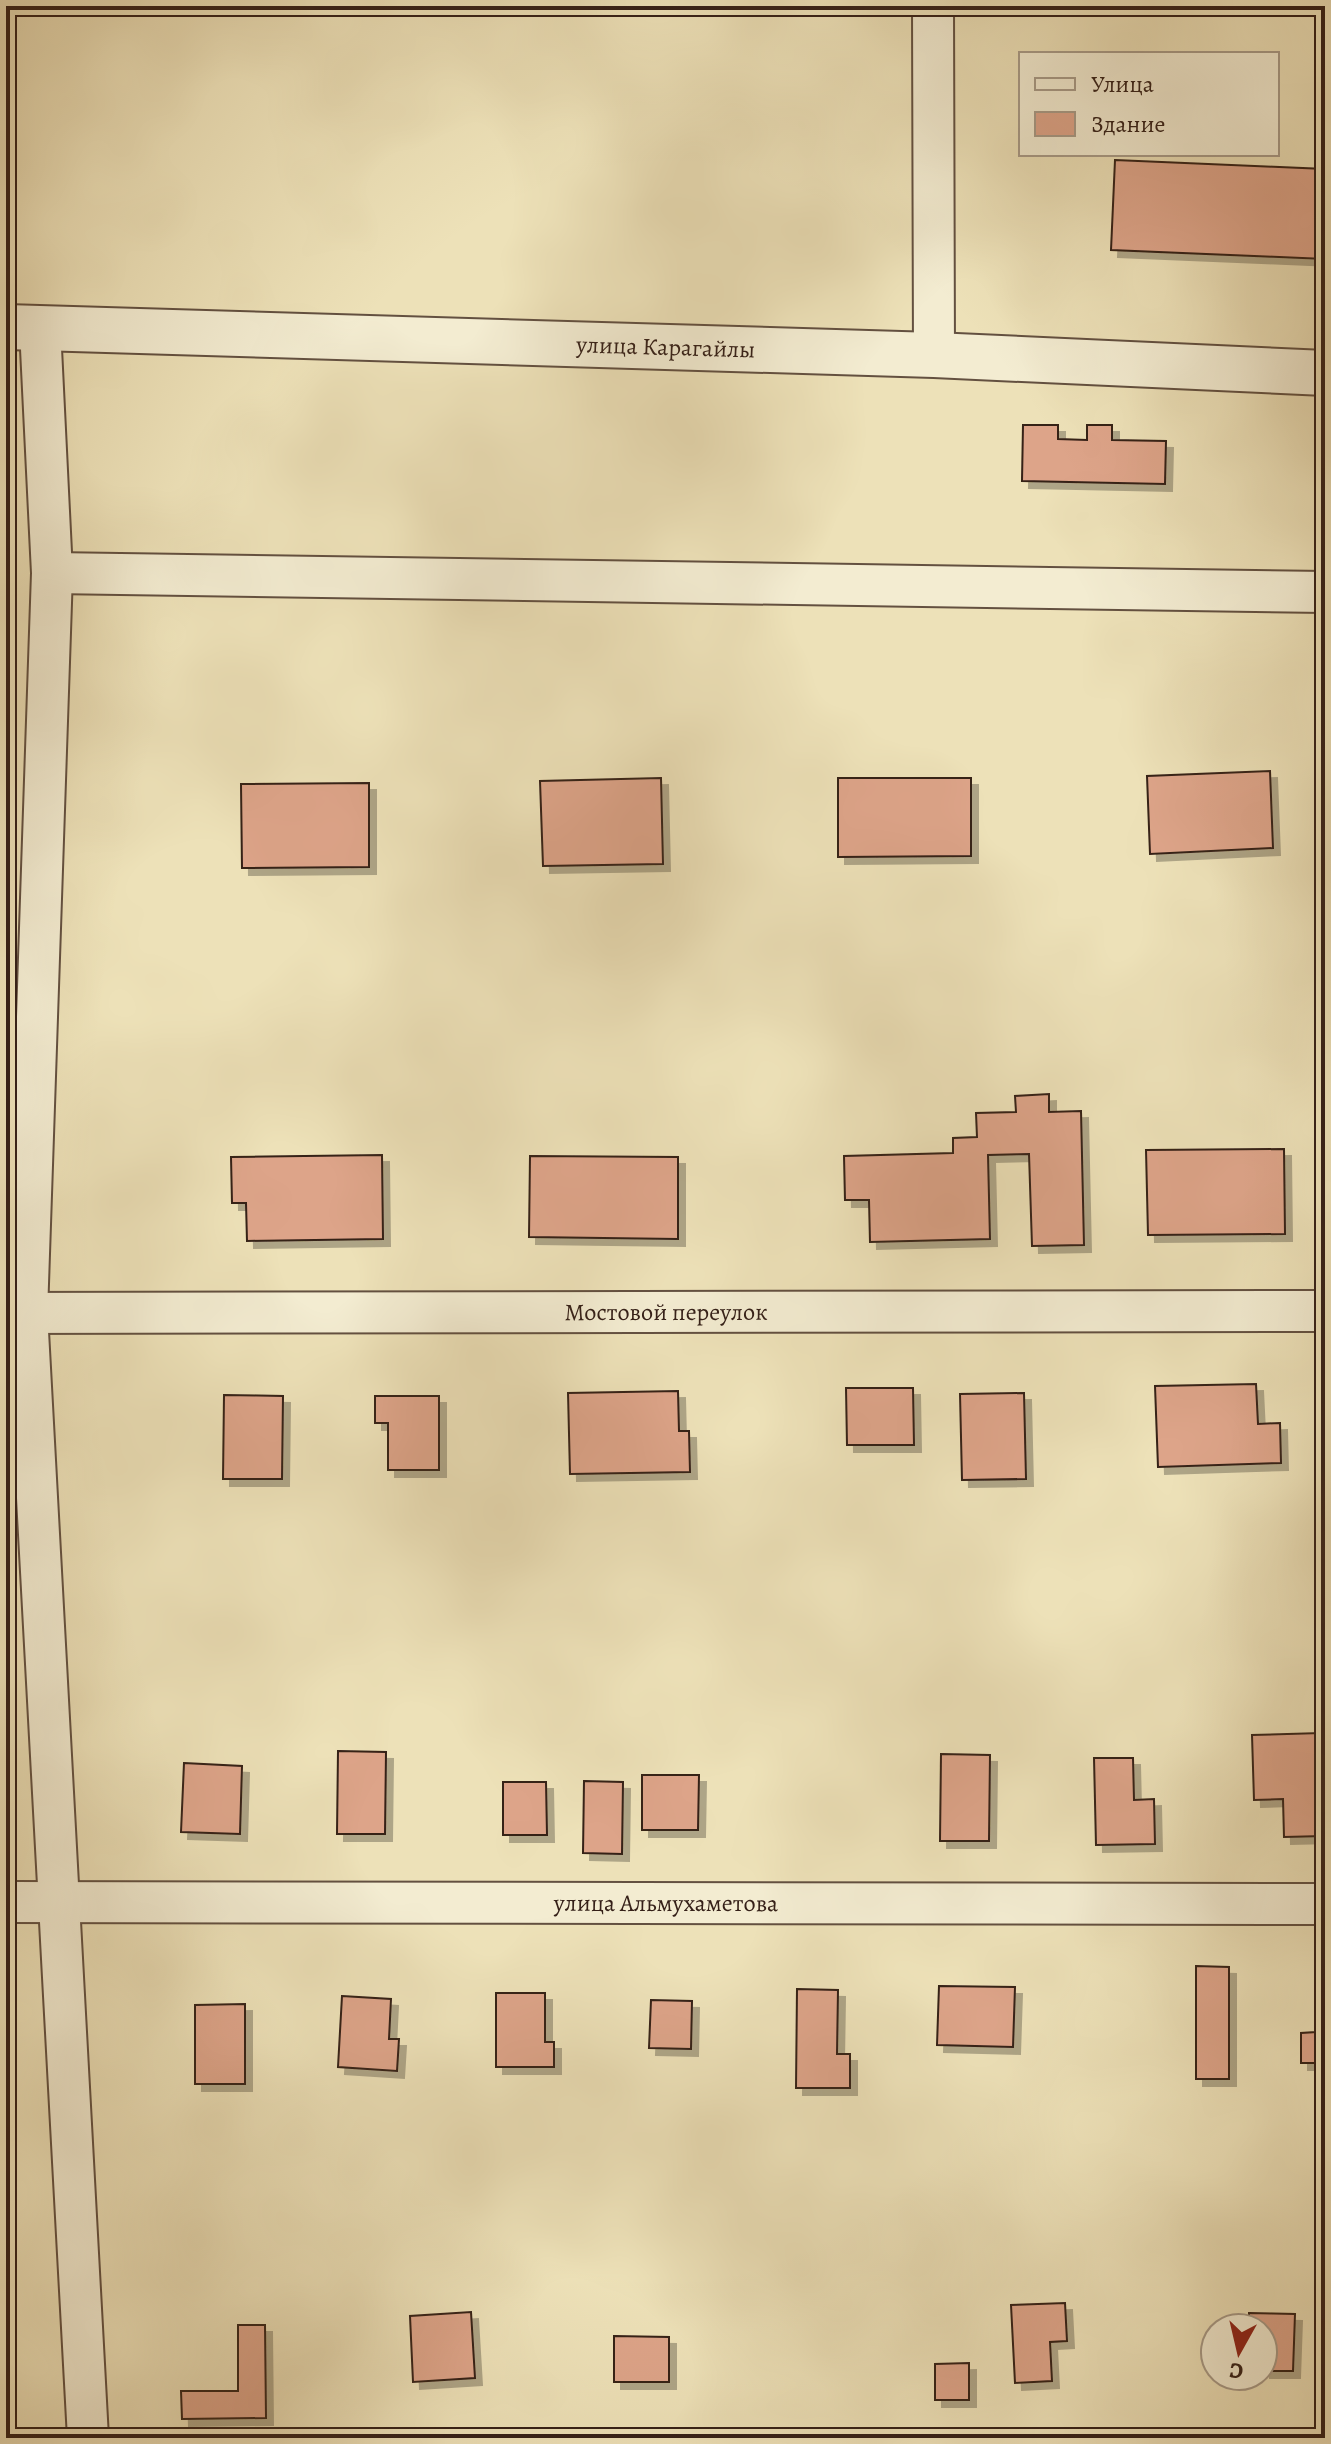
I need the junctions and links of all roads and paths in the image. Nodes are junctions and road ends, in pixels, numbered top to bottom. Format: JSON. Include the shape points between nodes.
{"nodes":[{"id":1,"x":933,"y":6,"type":"edge"},
{"id":2,"x":23,"y":328,"type":"edge"},
{"id":3,"x":934,"y":355,"type":"junction"},
{"id":4,"x":1325,"y":373,"type":"edge"},
{"id":5,"x":52,"y":573,"type":"junction"},
{"id":6,"x":1325,"y":592,"type":"edge"},
{"id":7,"x":1325,"y":1311,"type":"edge"},
{"id":8,"x":16,"y":1313,"type":"edge"},
{"id":9,"x":59,"y":1901,"type":"junction"},
{"id":10,"x":6,"y":1902,"type":"edge"},
{"id":11,"x":1325,"y":1904,"type":"edge"},
{"id":12,"x":88,"y":2438,"type":"edge"}],
"edges":[{"from":1,"to":3,"type":"street"},
{"from":2,"to":3,"type":"street","name":"улица Карагайлы"},
{"from":2,"to":5,"type":"street"},
{"from":3,"to":4,"type":"street","name":"улица Карагайлы"},
{"from":5,"to":6,"type":"street"},
{"from":5,"to":8,"type":"street"},
{"from":7,"to":8,"type":"street","name":"Мостовой переулок"},
{"from":8,"to":9,"type":"street"},
{"from":9,"to":10,"type":"street","name":"улица Альмухаметова"},
{"from":9,"to":11,"type":"street","name":"улица Альмухаметова"},
{"from":9,"to":12,"type":"street"}]}
